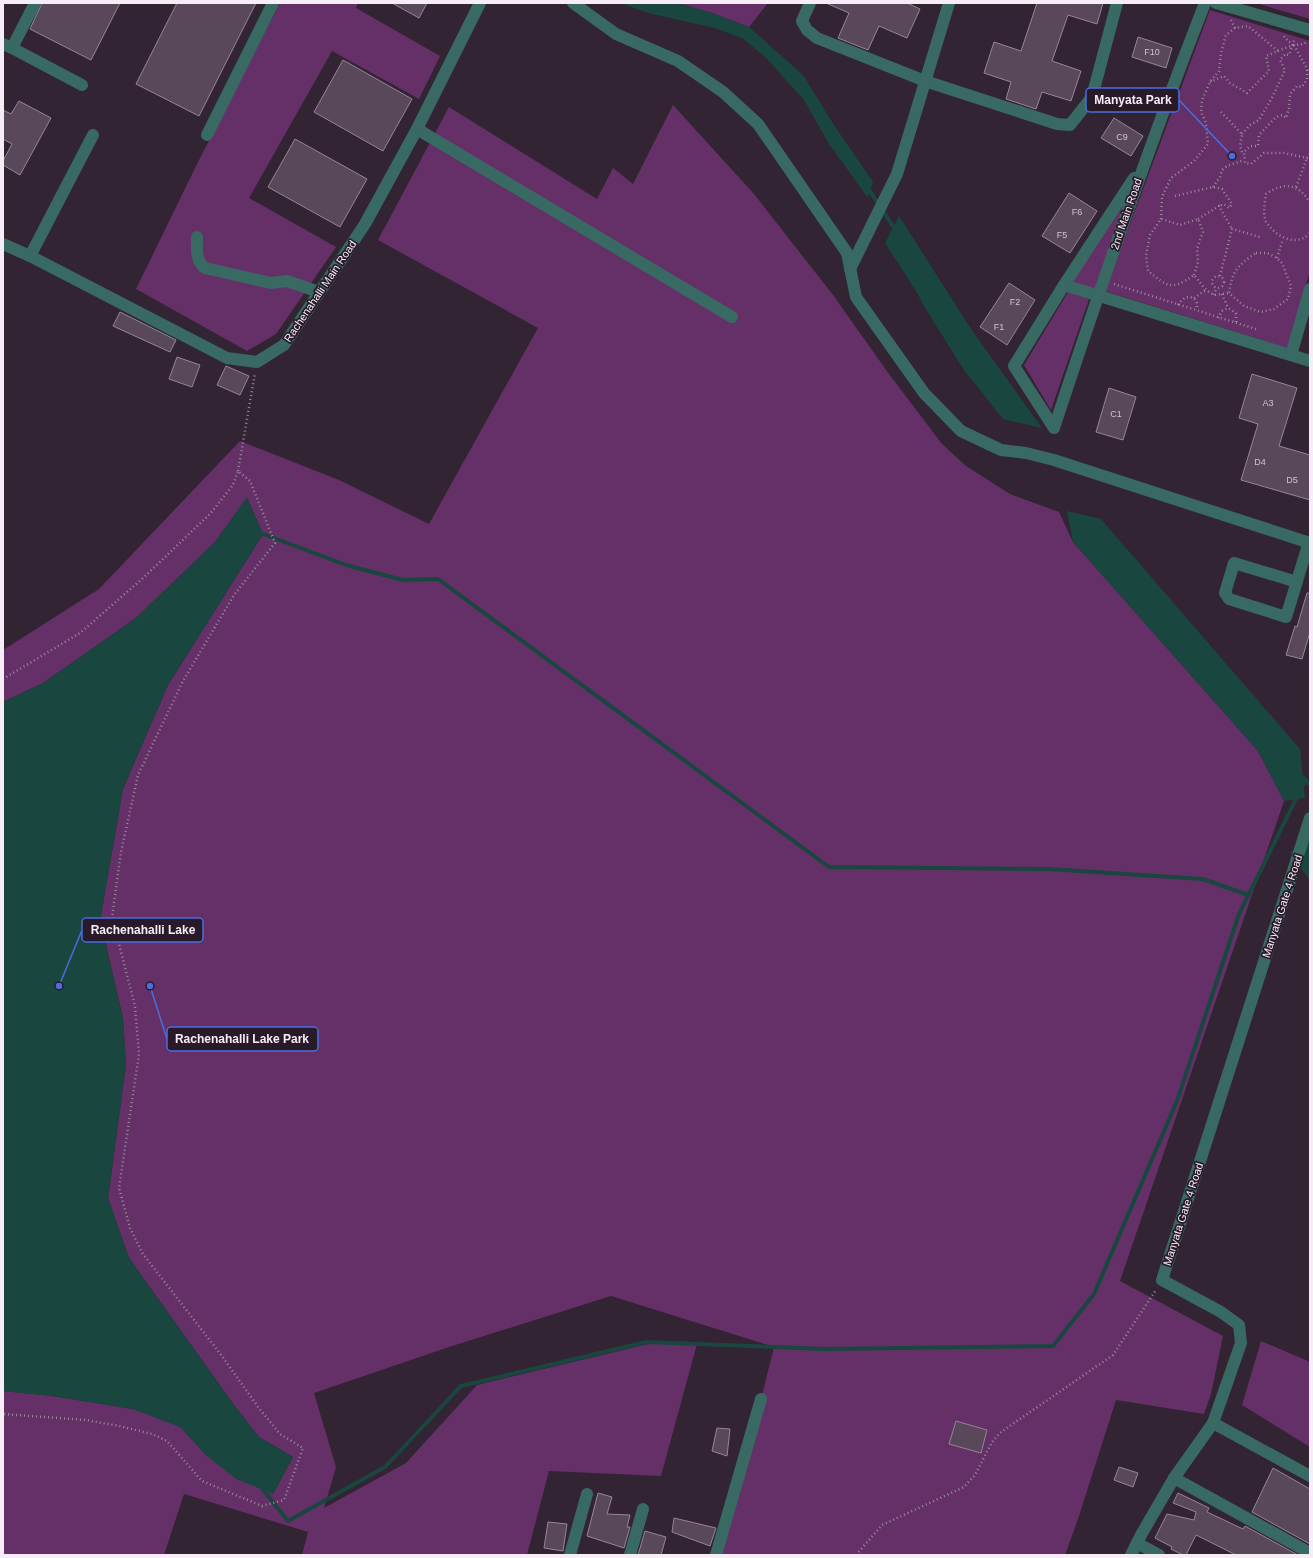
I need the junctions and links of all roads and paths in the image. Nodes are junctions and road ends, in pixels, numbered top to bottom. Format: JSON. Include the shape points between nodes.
{"nodes":[{"id":1,"x":35,"y":3,"type":"edge"},
{"id":2,"x":273,"y":3,"type":"edge"},
{"id":3,"x":480,"y":3,"type":"edge"},
{"id":4,"x":573,"y":3,"type":"edge"},
{"id":5,"x":810,"y":3,"type":"edge"},
{"id":6,"x":949,"y":3,"type":"edge"},
{"id":7,"x":1117,"y":3,"type":"edge"},
{"id":8,"x":1205,"y":3,"type":"edge"},
{"id":9,"x":1216,"y":3,"type":"edge"},
{"id":10,"x":1310,"y":30,"type":"edge"},
{"id":11,"x":7,"y":46,"type":"edge"},
{"id":12,"x":1307,"y":70,"type":"junction"},
{"id":13,"x":1310,"y":74,"type":"edge"},
{"id":14,"x":925,"y":81,"type":"junction"},
{"id":15,"x":1210,"y":82,"type":"junction"},
{"id":16,"x":82,"y":85,"type":"dead end"},
{"id":17,"x":1221,"y":112,"type":"dead end"},
{"id":18,"x":417,"y":129,"type":"junction"},
{"id":19,"x":1242,"y":134,"type":"junction"},
{"id":20,"x":93,"y":135,"type":"dead end"},
{"id":21,"x":207,"y":135,"type":"dead end"},
{"id":22,"x":1310,"y":154,"type":"edge"},
{"id":23,"x":1307,"y":158,"type":"junction"},
{"id":24,"x":1244,"y":160,"type":"junction"},
{"id":25,"x":1144,"y":162,"type":"junction"},
{"id":26,"x":1212,"y":187,"type":"junction"},
{"id":27,"x":1296,"y":187,"type":"junction"},
{"id":28,"x":1175,"y":196,"type":"dead end"},
{"id":29,"x":1310,"y":203,"type":"edge"},
{"id":30,"x":1219,"y":206,"type":"junction"},
{"id":31,"x":1161,"y":218,"type":"junction"},
{"id":32,"x":1198,"y":219,"type":"junction"},
{"id":33,"x":1232,"y":229,"type":"junction"},
{"id":34,"x":1310,"y":233,"type":"edge"},
{"id":35,"x":197,"y":236,"type":"dead end"},
{"id":36,"x":1260,"y":237,"type":"dead end"},
{"id":37,"x":1284,"y":239,"type":"junction"},
{"id":38,"x":3,"y":244,"type":"edge"},
{"id":39,"x":30,"y":256,"type":"junction"},
{"id":40,"x":1277,"y":258,"type":"junction"},
{"id":41,"x":850,"y":269,"type":"junction"},
{"id":42,"x":1194,"y":275,"type":"junction"},
{"id":43,"x":1220,"y":276,"type":"junction"},
{"id":44,"x":1103,"y":280,"type":"junction"},
{"id":45,"x":1064,"y":285,"type":"junction"},
{"id":46,"x":1213,"y":285,"type":"junction"},
{"id":47,"x":1220,"y":288,"type":"junction"},
{"id":48,"x":1216,"y":289,"type":"junction"},
{"id":49,"x":1310,"y":289,"type":"edge"},
{"id":50,"x":1206,"y":290,"type":"junction"},
{"id":51,"x":319,"y":292,"type":"junction"},
{"id":52,"x":1229,"y":292,"type":"junction"},
{"id":53,"x":1222,"y":294,"type":"junction"},
{"id":54,"x":1097,"y":295,"type":"junction"},
{"id":55,"x":1214,"y":295,"type":"junction"},
{"id":56,"x":1194,"y":298,"type":"junction"},
{"id":57,"x":1178,"y":305,"type":"junction"},
{"id":58,"x":1228,"y":308,"type":"junction"},
{"id":59,"x":1197,"y":310,"type":"junction"},
{"id":60,"x":732,"y":317,"type":"dead end"},
{"id":61,"x":1218,"y":318,"type":"junction"},
{"id":62,"x":1236,"y":323,"type":"junction"},
{"id":63,"x":1258,"y":330,"type":"dead end"},
{"id":64,"x":1291,"y":355,"type":"junction"},
{"id":65,"x":1310,"y":361,"type":"edge"},
{"id":66,"x":257,"y":362,"type":"junction"},
{"id":67,"x":238,"y":471,"type":"junction"},
{"id":68,"x":1309,"y":543,"type":"edge"},
{"id":69,"x":1297,"y":582,"type":"junction"},
{"id":70,"x":3,"y":679,"type":"edge"},
{"id":71,"x":1310,"y":818,"type":"edge"},
{"id":72,"x":1162,"y":1280,"type":"junction"},
{"id":73,"x":761,"y":1399,"type":"dead end"},
{"id":74,"x":3,"y":1414,"type":"edge"},
{"id":75,"x":1213,"y":1423,"type":"junction"},
{"id":76,"x":1310,"y":1476,"type":"edge"},
{"id":77,"x":1174,"y":1478,"type":"junction"},
{"id":78,"x":587,"y":1494,"type":"dead end"},
{"id":79,"x":643,"y":1508,"type":"dead end"},
{"id":80,"x":1137,"y":1543,"type":"junction"},
{"id":81,"x":1310,"y":1553,"type":"edge"},
{"id":82,"x":570,"y":1555,"type":"edge"},
{"id":83,"x":630,"y":1555,"type":"edge"},
{"id":84,"x":716,"y":1555,"type":"edge"},
{"id":85,"x":856,"y":1555,"type":"edge"},
{"id":86,"x":1131,"y":1555,"type":"edge"},
{"id":87,"x":1159,"y":1555,"type":"edge"}],
"edges":[{"from":1,"to":11,"type":"street"},
{"from":2,"to":21,"type":"street"},
{"from":3,"to":18,"type":"street","name":"Rachenahalli Main Road"},
{"from":4,"to":41,"type":"street","via":[[616,34],[678,61],[723,92],[758,124],[847,253]]},
{"from":5,"to":14,"type":"street","via":[[802,20],[806,30],[817,38]]},
{"from":6,"to":14,"type":"street"},
{"from":7,"to":14,"type":"street","via":[[1092,97],[1070,125],[1057,124]]},
{"from":8,"to":25,"type":"street","name":"2nd Main Road"},
{"from":9,"to":10,"type":"street"},
{"from":11,"to":16,"type":"street"},
{"from":12,"to":13,"type":"path"},
{"from":12,"to":19,"type":"path","via":[[1294,45],[1289,55],[1285,54],[1280,60],[1284,70],[1267,107],[1259,120]]},
{"from":12,"to":24,"type":"path","via":[[1307,79],[1302,87],[1297,86],[1290,94],[1286,118],[1276,117],[1259,135],[1258,146],[1250,146],[1244,152]]},
{"from":14,"to":41,"type":"street","via":[[897,174]]},
{"from":15,"to":15,"type":"path","via":[[1219,71],[1226,35],[1235,28],[1248,26],[1278,51],[1266,56],[1269,70],[1247,93],[1230,83],[1224,76]]},
{"from":15,"to":31,"type":"path","via":[[1202,100],[1201,112],[1206,123],[1208,144],[1194,161],[1171,178],[1162,196]]},
{"from":17,"to":19,"type":"path"},
{"from":18,"to":51,"type":"street","name":"Rachenahalli Main Road","via":[[365,224]]},
{"from":18,"to":60,"type":"street"},
{"from":19,"to":24,"type":"path","via":[[1240,146]]},
{"from":20,"to":39,"type":"street"},
{"from":22,"to":23,"type":"path"},
{"from":23,"to":24,"type":"path","via":[[1284,153],[1264,153],[1251,164],[1245,163]]},
{"from":23,"to":27,"type":"path"},
{"from":24,"to":26,"type":"path","via":[[1222,170]]},
{"from":25,"to":44,"type":"street","name":"2nd Main Road"},
{"from":25,"to":45,"type":"street"},
{"from":26,"to":28,"type":"path"},
{"from":26,"to":30,"type":"path","via":[[1222,189],[1232,204],[1229,208],[1224,204]]},
{"from":27,"to":29,"type":"path"},
{"from":27,"to":37,"type":"path","via":[[1289,185],[1274,188],[1266,194],[1265,220],[1274,232]]},
{"from":30,"to":32,"type":"path"},
{"from":30,"to":33,"type":"path"},
{"from":31,"to":32,"type":"path","via":[[1180,225]]},
{"from":31,"to":42,"type":"path","via":[[1150,235],[1146,255],[1148,270],[1164,283],[1173,285],[1182,284]]},
{"from":32,"to":42,"type":"path","via":[[1203,232],[1197,249],[1198,262]]},
{"from":33,"to":36,"type":"path"},
{"from":33,"to":43,"type":"path"},
{"from":34,"to":37,"type":"path","via":[[1297,240]]},
{"from":35,"to":51,"type":"street","via":[[198,260],[205,268],[271,283],[287,281]]},
{"from":37,"to":40,"type":"path"},
{"from":38,"to":39,"type":"street"},
{"from":39,"to":66,"type":"street","via":[[227,358]]},
{"from":40,"to":52,"type":"path","via":[[1267,253],[1256,253],[1242,262],[1231,278]]},
{"from":40,"to":52,"type":"path","via":[[1282,263],[1291,286],[1288,299],[1274,309],[1261,312],[1244,306]]},
{"from":41,"to":68,"type":"street","via":[[856,297],[924,392],[961,431],[1001,450],[1041,457]]},
{"from":42,"to":50,"type":"path"},
{"from":43,"to":46,"type":"path","via":[[1214,277]]},
{"from":43,"to":47,"type":"path","via":[[1224,283]]},
{"from":44,"to":54,"type":"street","name":"2nd Main Road"},
{"from":44,"to":57,"type":"path"},
{"from":45,"to":54,"type":"street"},
{"from":45,"to":54,"type":"street","name":"2nd Main Road","via":[[1014,366],[1054,428]]},
{"from":46,"to":47,"type":"path"},
{"from":46,"to":48,"type":"path"},
{"from":47,"to":48,"type":"path"},
{"from":48,"to":55,"type":"path"},
{"from":49,"to":64,"type":"street"},
{"from":50,"to":55,"type":"path"},
{"from":50,"to":56,"type":"path"},
{"from":51,"to":66,"type":"street","name":"Rachenahalli Main Road","via":[[284,345]]},
{"from":52,"to":53,"type":"path"},
{"from":53,"to":55,"type":"path"},
{"from":53,"to":58,"type":"path"},
{"from":54,"to":64,"type":"street"},
{"from":56,"to":57,"type":"path","via":[[1182,299]]},
{"from":56,"to":59,"type":"path"},
{"from":57,"to":59,"type":"path"},
{"from":58,"to":61,"type":"path","via":[[1222,311]]},
{"from":58,"to":62,"type":"path","via":[[1236,314]]},
{"from":59,"to":61,"type":"path"},
{"from":61,"to":62,"type":"path"},
{"from":62,"to":63,"type":"path"},
{"from":64,"to":65,"type":"street"},
{"from":66,"to":67,"type":"path"},
{"from":67,"to":70,"type":"path","via":[[233,485],[210,514],[148,574],[80,632]]},
{"from":67,"to":74,"type":"path","via":[[250,481],[275,543],[234,595],[183,681],[138,776],[121,852],[112,917],[136,1006],[139,1054],[119,1188],[130,1228],[143,1254],[280,1434],[303,1448],[284,1500],[262,1506],[202,1481],[167,1441],[152,1434],[86,1420]]},
{"from":68,"to":69,"type":"street"},
{"from":69,"to":69,"type":"street","via":[[1286,617],[1229,599],[1225,593],[1234,562]]},
{"from":71,"to":72,"type":"street","name":"Manyata Gate 4 Road"},
{"from":72,"to":75,"type":"street","name":"Manyata Gate 4 Road","via":[[1221,1312],[1239,1325],[1241,1343]]},
{"from":72,"to":85,"type":"path","via":[[1113,1355],[1001,1432],[992,1442],[975,1475],[964,1488],[882,1525]]},
{"from":73,"to":84,"type":"street"},
{"from":75,"to":76,"type":"street"},
{"from":75,"to":77,"type":"street","name":"Manyata Gate 4 Road"},
{"from":77,"to":80,"type":"street","name":"Manyata Gate 4 Road"},
{"from":77,"to":81,"type":"street"},
{"from":78,"to":82,"type":"street"},
{"from":79,"to":83,"type":"street"},
{"from":80,"to":86,"type":"street","name":"Manyata Gate 4 Road"},
{"from":80,"to":87,"type":"street"}]}
